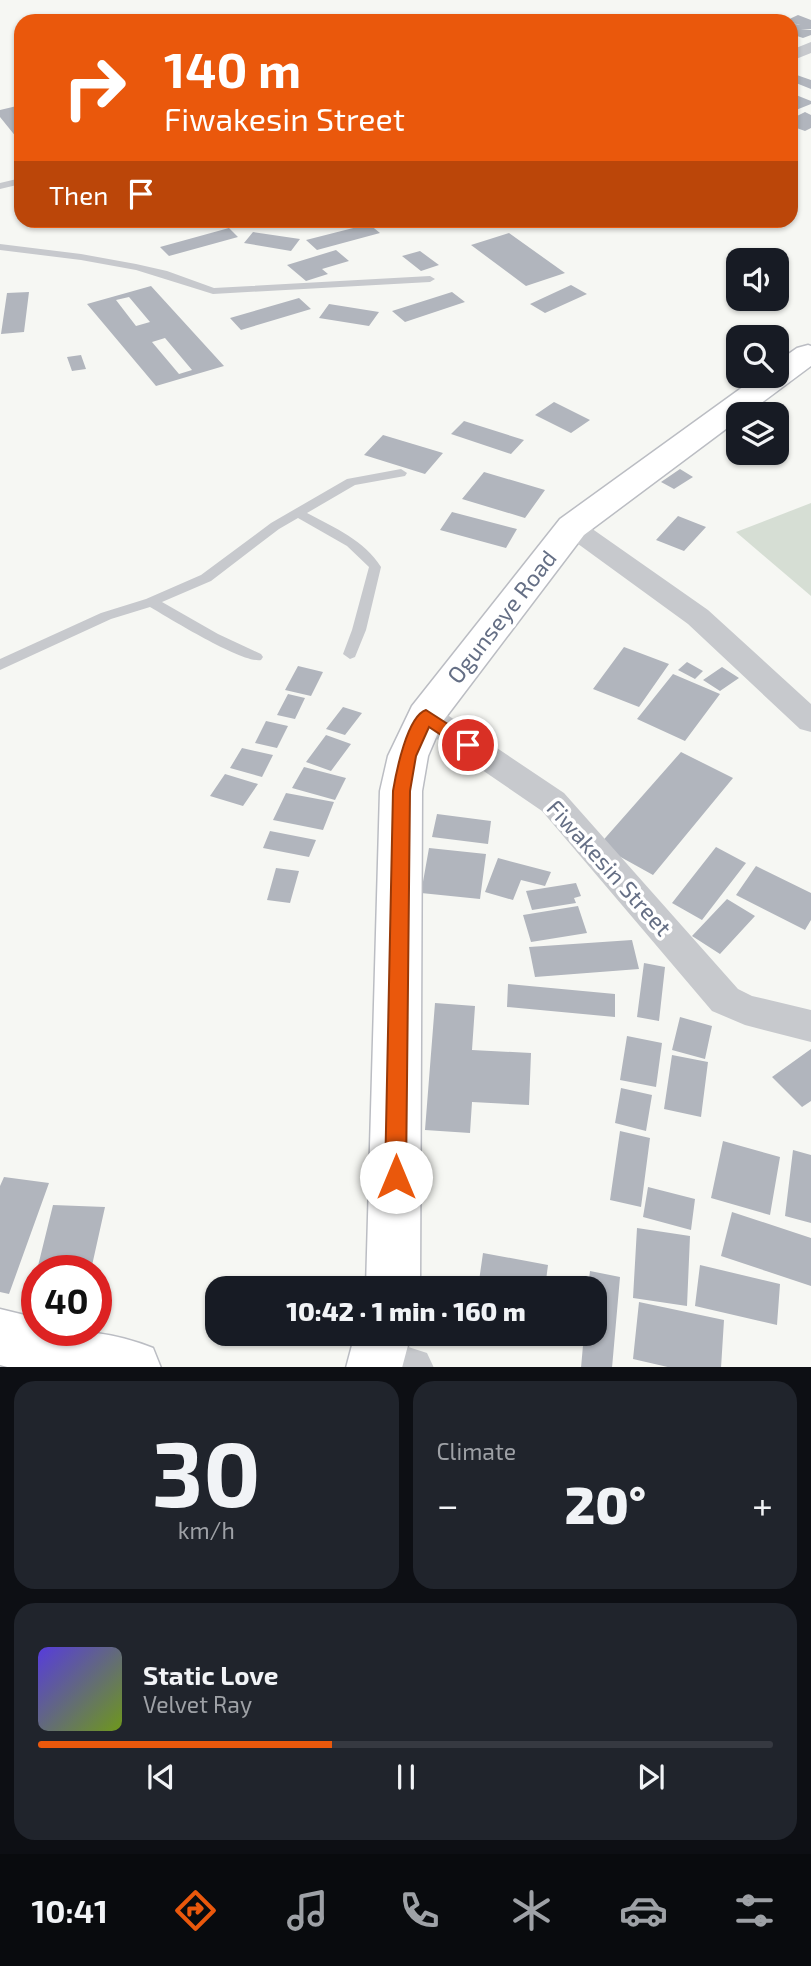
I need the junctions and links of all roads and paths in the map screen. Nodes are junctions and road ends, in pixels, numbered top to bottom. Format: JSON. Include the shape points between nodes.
{"nodes":[{"id":1,"x":0,"y":247,"type":"edge"},
{"id":2,"x":430,"y":279,"type":"dead end"},
{"id":3,"x":810,"y":354,"type":"edge"},
{"id":4,"x":401,"y":473,"type":"dead end"},
{"id":5,"x":299,"y":513,"type":"junction"},
{"id":6,"x":572,"y":527,"type":"junction"},
{"id":7,"x":151,"y":602,"type":"junction"},
{"id":8,"x":351,"y":654,"type":"dead end"},
{"id":9,"x":256,"y":657,"type":"dead end"},
{"id":10,"x":0,"y":665,"type":"edge"},
{"id":11,"x":426,"y":716,"type":"junction"},
{"id":12,"x":811,"y":722,"type":"edge"},
{"id":13,"x":811,"y":1027,"type":"edge"},
{"id":14,"x":394,"y":1276,"type":"edge"},
{"id":15,"x":0,"y":1337,"type":"edge"},
{"id":16,"x":133,"y":1367,"type":"edge"}],
"edges":[{"from":1,"to":2,"type":"lane","via":[[124,265],[185,278],[213,291]]},
{"from":3,"to":6,"type":"street","name":"Ogunseye Road"},
{"from":4,"to":5,"type":"lane","via":[[351,482]]},
{"from":5,"to":7,"type":"lane","via":[[258,537],[206,578]]},
{"from":5,"to":8,"type":"lane","via":[[356,547],[375,566]]},
{"from":6,"to":11,"type":"street","name":"Ogunseye Road"},
{"from":6,"to":12,"type":"street","via":[[698,617]]},
{"from":7,"to":9,"type":"lane"},
{"from":7,"to":10,"type":"lane","via":[[106,616]]},
{"from":11,"to":13,"type":"street","name":"Fiwakesin Street","via":[[553,802],[725,1000],[745,1010]]},
{"from":11,"to":14,"type":"street","name":"Ogunseye Road","via":[[408,756],[401,791]]},
{"from":15,"to":16,"type":"street"}]}
